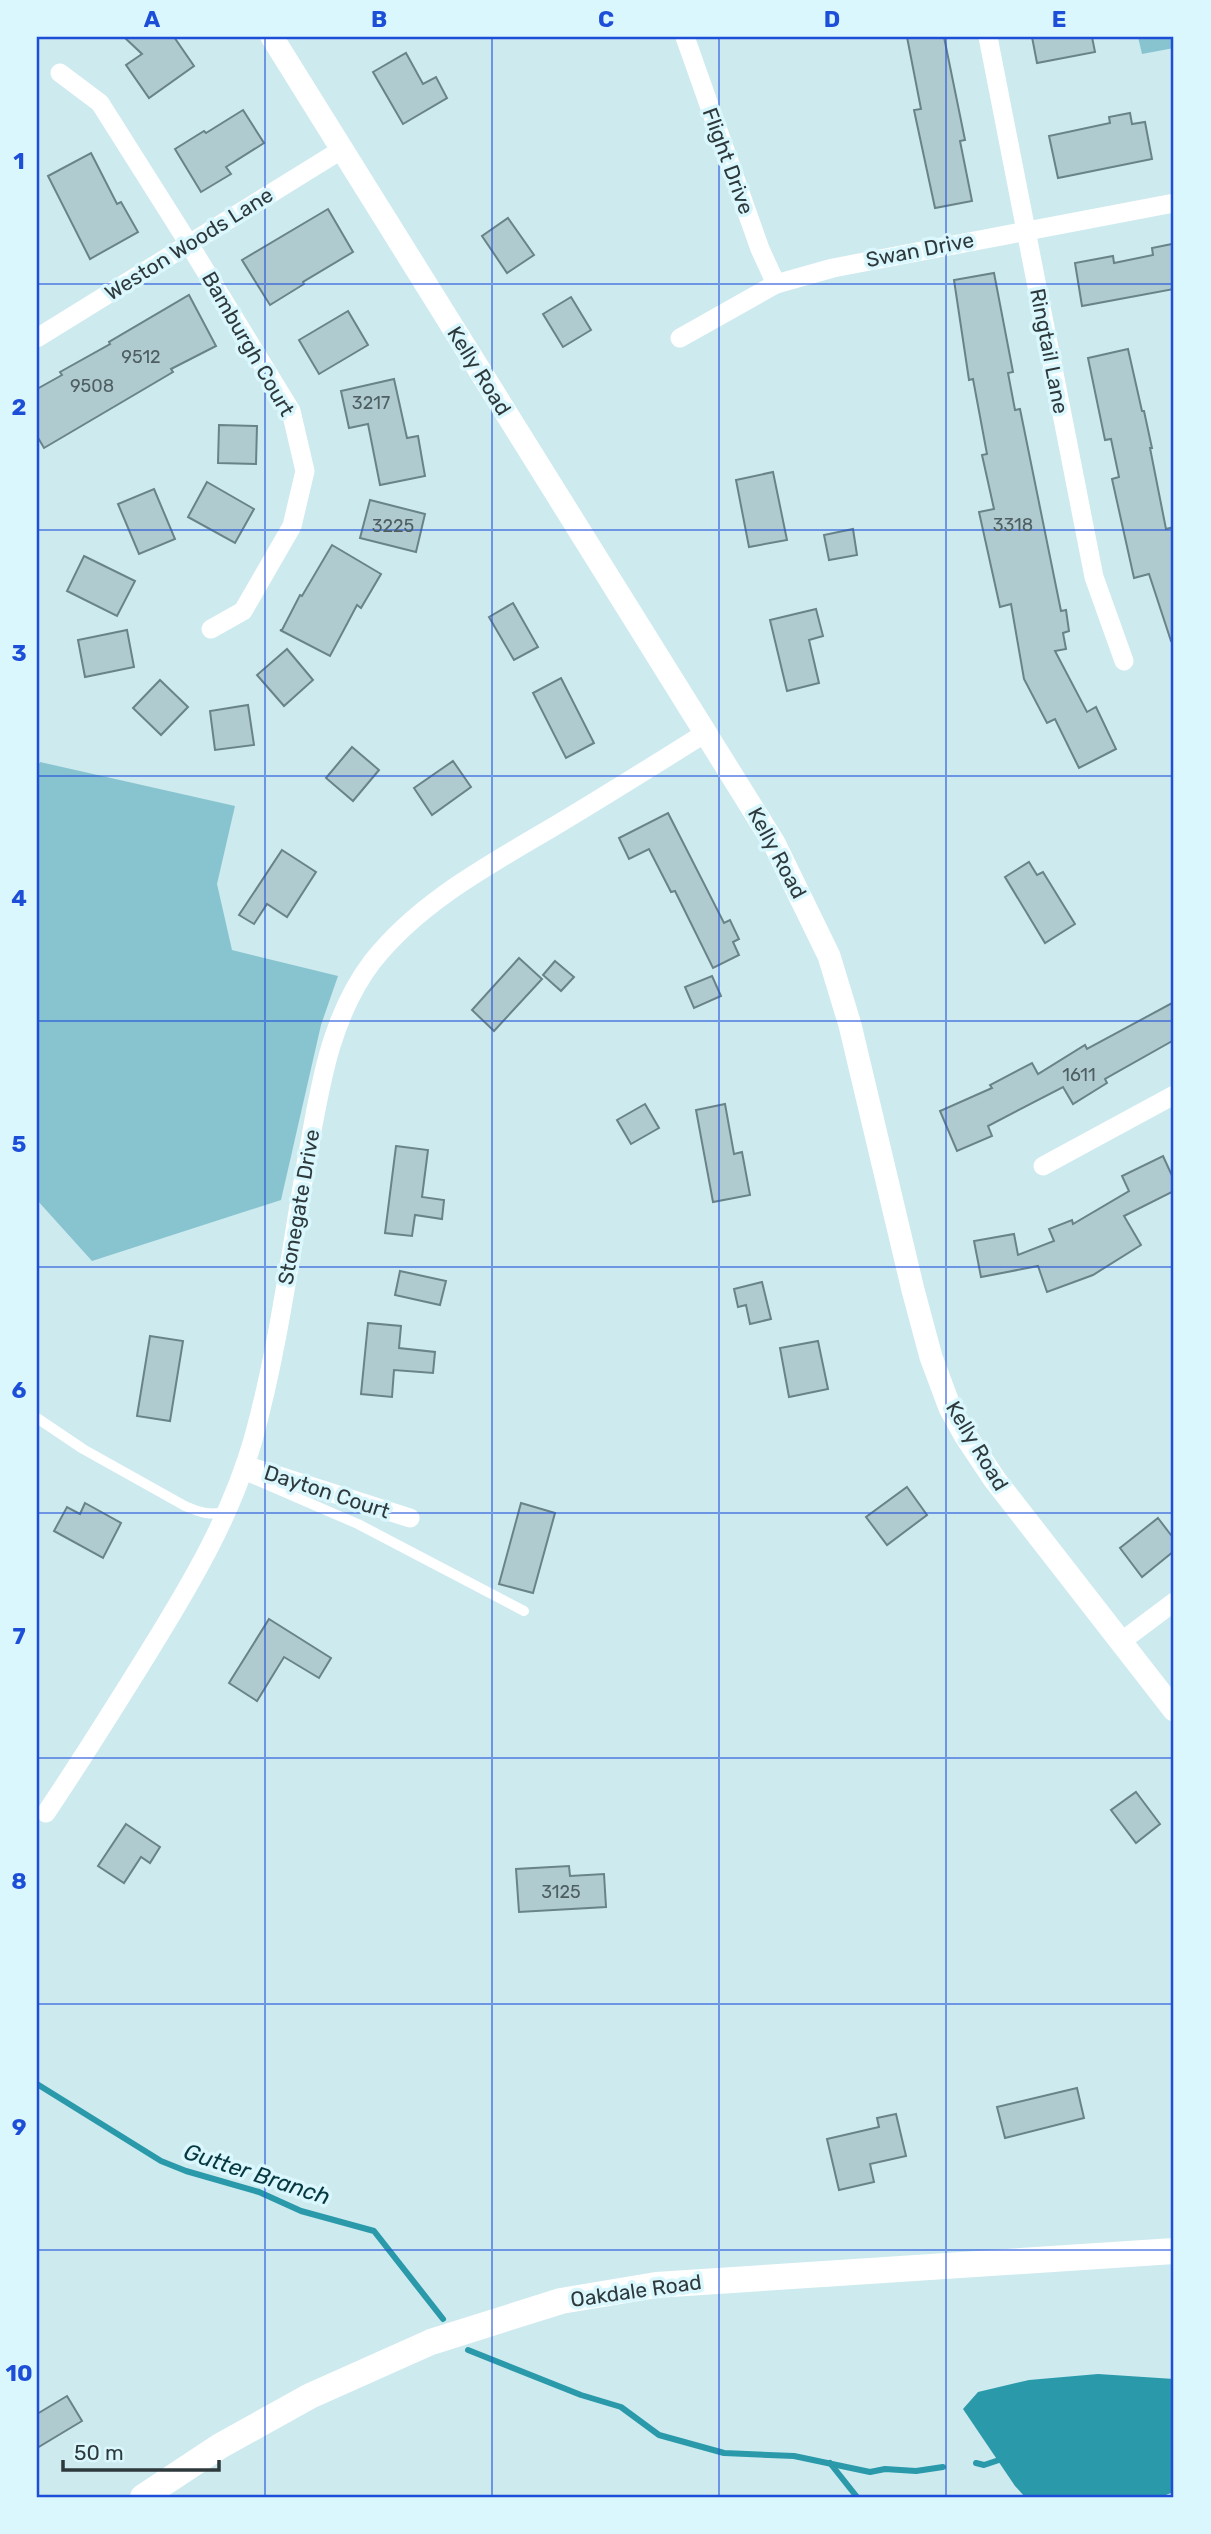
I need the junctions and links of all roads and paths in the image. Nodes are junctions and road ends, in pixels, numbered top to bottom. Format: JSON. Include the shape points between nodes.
{"nodes":[{"id":1,"x":272,"y":37,"type":"edge"},
{"id":2,"x":685,"y":37,"type":"edge"},
{"id":3,"x":988,"y":37,"type":"edge"},
{"id":4,"x":60,"y":73,"type":"dead end"},
{"id":5,"x":341,"y":150,"type":"junction"},
{"id":6,"x":1174,"y":203,"type":"edge"},
{"id":7,"x":1026,"y":230,"type":"junction"},
{"id":8,"x":189,"y":244,"type":"junction"},
{"id":9,"x":776,"y":284,"type":"junction"},
{"id":10,"x":37,"y":338,"type":"edge"},
{"id":11,"x":680,"y":338,"type":"dead end"},
{"id":12,"x":211,"y":629,"type":"dead end"},
{"id":13,"x":1124,"y":661,"type":"dead end"},
{"id":14,"x":707,"y":732,"type":"junction"},
{"id":15,"x":1173,"y":1099,"type":"edge"},
{"id":16,"x":1043,"y":1166,"type":"dead end"},
{"id":17,"x":37,"y":1418,"type":"edge"},
{"id":18,"x":243,"y":1470,"type":"junction"},
{"id":19,"x":228,"y":1510,"type":"junction"},
{"id":20,"x":410,"y":1518,"type":"dead end"},
{"id":21,"x":1174,"y":1602,"type":"edge"},
{"id":22,"x":524,"y":1611,"type":"dead end"},
{"id":23,"x":1122,"y":1642,"type":"junction"},
{"id":24,"x":1174,"y":1710,"type":"edge"},
{"id":25,"x":46,"y":1813,"type":"dead end"},
{"id":26,"x":1174,"y":2250,"type":"edge"},
{"id":27,"x":143,"y":2497,"type":"edge"}],
"edges":[{"from":1,"to":5,"type":"street","name":"Kelly Road"},
{"from":2,"to":9,"type":"street","name":"Flight Drive"},
{"from":3,"to":7,"type":"street","name":"Ringtail Lane"},
{"from":4,"to":8,"type":"street","name":"Bamburgh Court","via":[[100,103]]},
{"from":5,"to":8,"type":"street","name":"Weston Woods Lane"},
{"from":5,"to":14,"type":"street","name":"Kelly Road"},
{"from":6,"to":7,"type":"street","name":"Swan Drive"},
{"from":7,"to":9,"type":"street","name":"Swan Drive","via":[[833,268]]},
{"from":7,"to":13,"type":"street","name":"Ringtail Lane","via":[[1094,577]]},
{"from":8,"to":10,"type":"street","name":"Weston Woods Lane"},
{"from":8,"to":12,"type":"street","name":"Bamburgh Court","via":[[291,411],[305,471],[292,526],[243,611]]},
{"from":9,"to":11,"type":"street","name":"Swan Drive"},
{"from":14,"to":18,"type":"street","name":"Stonegate Drive","via":[[434,902],[374,960],[359,981],[330,1045],[270,1366]]},
{"from":14,"to":23,"type":"street","name":"Kelly Road","via":[[774,843],[829,956],[866,1085],[916,1301],[950,1408],[995,1480]]},
{"from":15,"to":16,"type":"street"},
{"from":17,"to":19,"type":"lane","via":[[83,1449],[193,1509],[210,1514]]},
{"from":18,"to":19,"type":"street","name":"Stonegate Drive"},
{"from":18,"to":20,"type":"street","name":"Dayton Court"},
{"from":18,"to":22,"type":"lane"},
{"from":19,"to":25,"type":"street","name":"Stonegate Drive","via":[[192,1583]]},
{"from":21,"to":23,"type":"street"},
{"from":23,"to":24,"type":"street","name":"Kelly Road"},
{"from":26,"to":27,"type":"main road","name":"Oakdale Road","via":[[656,2285],[561,2301],[432,2342],[310,2396],[220,2446]]}]}
